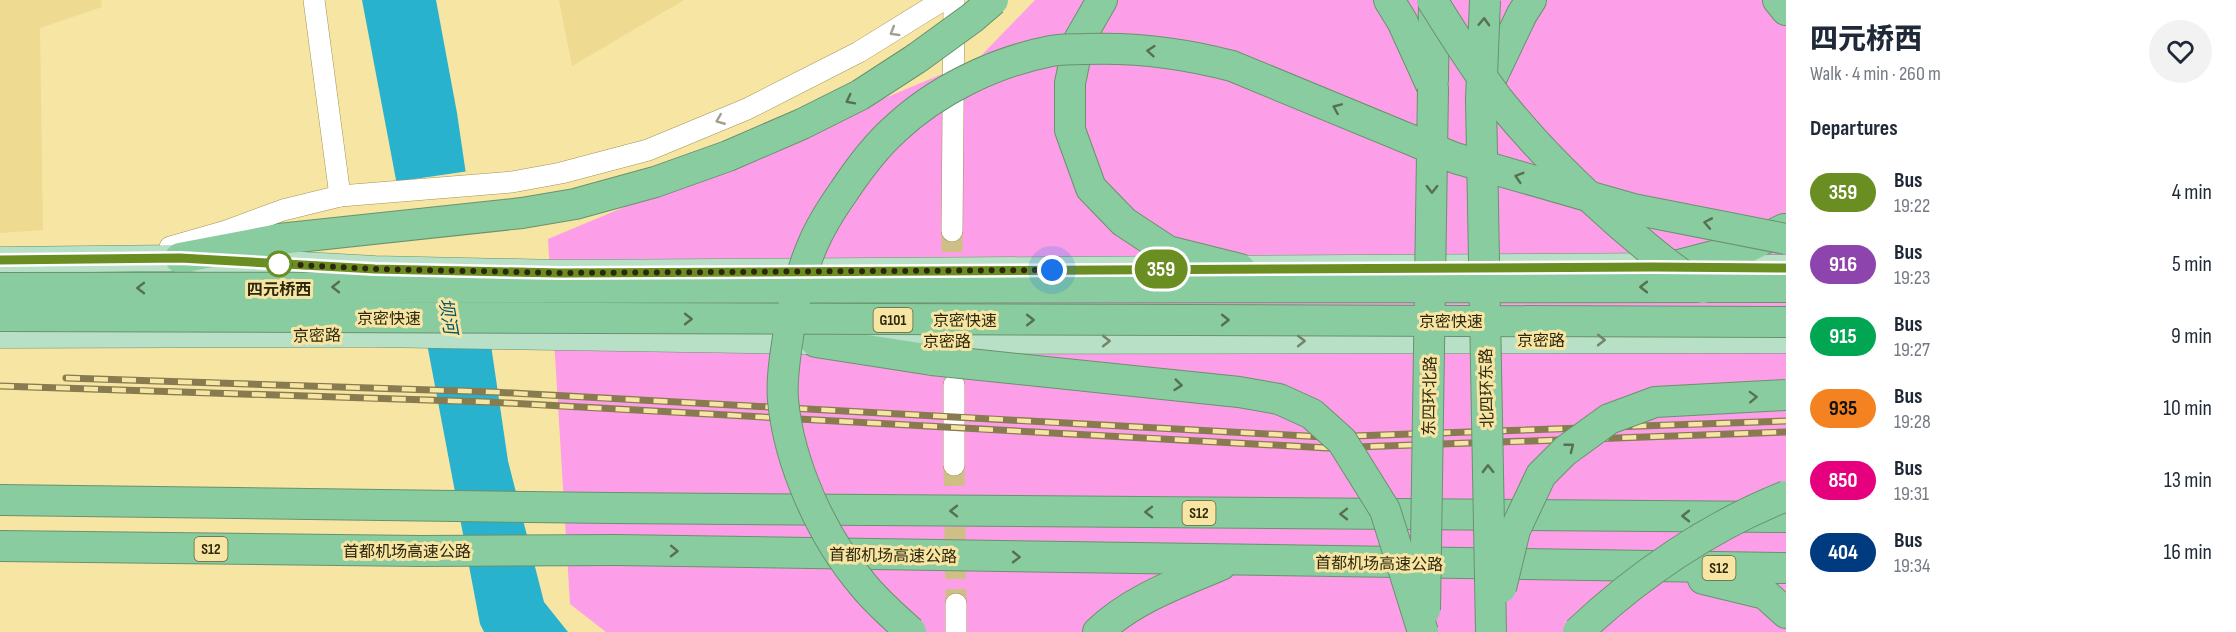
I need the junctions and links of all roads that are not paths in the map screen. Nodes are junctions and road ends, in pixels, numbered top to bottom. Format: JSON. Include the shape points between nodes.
{"nodes":[{"id":1,"x":314,"y":0,"type":"edge"},
{"id":2,"x":943,"y":0,"type":"edge"},
{"id":3,"x":954,"y":0,"type":"edge"},
{"id":4,"x":993,"y":0,"type":"edge"},
{"id":5,"x":1102,"y":0,"type":"edge"},
{"id":6,"x":1389,"y":0,"type":"edge"},
{"id":7,"x":1433,"y":0,"type":"edge"},
{"id":8,"x":1485,"y":0,"type":"edge"},
{"id":9,"x":1531,"y":0,"type":"edge"},
{"id":10,"x":1778,"y":0,"type":"edge"},
{"id":11,"x":1786,"y":10,"type":"edge"},
{"id":12,"x":1433,"y":88,"type":"junction"},
{"id":13,"x":1481,"y":100,"type":"junction"},
{"id":14,"x":340,"y":196,"type":"junction"},
{"id":15,"x":1786,"y":227,"type":"edge"},
{"id":16,"x":952,"y":231,"type":"tunnel mouth"},
{"id":17,"x":1786,"y":239,"type":"edge"},
{"id":18,"x":111,"y":258,"type":"junction"},
{"id":19,"x":180,"y":258,"type":"junction"},
{"id":20,"x":0,"y":260,"type":"edge"},
{"id":21,"x":1675,"y":267,"type":"junction"},
{"id":22,"x":1786,"y":268,"type":"edge"},
{"id":23,"x":1240,"y":269,"type":"junction"},
{"id":24,"x":1786,"y":287,"type":"edge"},
{"id":25,"x":0,"y":288,"type":"edge"},
{"id":26,"x":0,"y":316,"type":"edge"},
{"id":27,"x":1786,"y":321,"type":"edge"},
{"id":28,"x":1786,"y":330,"type":"edge"},
{"id":29,"x":0,"y":335,"type":"edge"},
{"id":30,"x":1786,"y":340,"type":"edge"},
{"id":31,"x":816,"y":342,"type":"junction"},
{"id":32,"x":954,"y":385,"type":"dead end"},
{"id":33,"x":1786,"y":395,"type":"edge"},
{"id":34,"x":954,"y":465,"type":"tunnel mouth"},
{"id":35,"x":1786,"y":496,"type":"edge"},
{"id":36,"x":0,"y":500,"type":"edge"},
{"id":37,"x":1786,"y":517,"type":"edge"},
{"id":38,"x":0,"y":546,"type":"edge"},
{"id":39,"x":1230,"y":561,"type":"junction"},
{"id":40,"x":1653,"y":567,"type":"junction"},
{"id":41,"x":1786,"y":568,"type":"edge"},
{"id":42,"x":956,"y":604,"type":"tunnel mouth"},
{"id":43,"x":1786,"y":614,"type":"edge"},
{"id":44,"x":911,"y":632,"type":"edge"},
{"id":45,"x":956,"y":632,"type":"edge"},
{"id":46,"x":1098,"y":632,"type":"edge"},
{"id":47,"x":1424,"y":632,"type":"edge"},
{"id":48,"x":1492,"y":632,"type":"edge"},
{"id":49,"x":1578,"y":632,"type":"edge"}],
"edges":[{"from":1,"to":14,"type":"street"},
{"from":2,"to":14,"type":"street","one_way":true,"via":[[859,52],[747,109],[648,150],[512,182]]},
{"from":3,"to":16,"type":"street"},
{"from":4,"to":19,"type":"highway","one_way":true,"bridge":true,"via":[[917,58],[860,95],[728,156],[655,182],[575,204],[522,213],[279,239]]},
{"from":5,"to":23,"type":"highway","via":[[1079,40],[1070,83],[1070,130],[1091,188],[1124,222],[1168,250]]},
{"from":6,"to":12,"type":"highway"},
{"from":7,"to":12,"type":"highway"},
{"from":7,"to":28,"type":"highway","bridge":true,"via":[[1499,100],[1583,192],[1684,277],[1752,317]]},
{"from":13,"to":8,"type":"highway","name":"北四环东路","one_way":true,"bridge":true},
{"from":9,"to":13,"type":"highway","bridge":true},
{"from":10,"to":11,"type":"highway"},
{"from":12,"to":47,"type":"highway","name":"东四环北路","one_way":true,"bridge":true},
{"from":48,"to":13,"type":"highway","name":"北四环东路","one_way":true,"bridge":true},
{"from":14,"to":18,"type":"street","via":[[283,210],[165,249]]},
{"from":15,"to":21,"type":"highway","via":[[1748,247]]},
{"from":17,"to":44,"type":"highway","one_way":true,"bridge":true,"via":[[1633,209],[1455,158],[1242,70],[1197,57],[1112,48],[1053,50],[1009,62],[969,79],[895,129],[870,156],[828,215],[813,245],[793,306],[783,373],[790,441],[812,504],[862,585]]},
{"from":18,"to":19,"type":"main road"},
{"from":18,"to":20,"type":"main road"},
{"from":19,"to":23,"type":"main road","via":[[375,269],[560,273]]},
{"from":21,"to":22,"type":"main road"},
{"from":21,"to":23,"type":"main road"},
{"from":24,"to":25,"type":"highway","name":"京密快速","number":"G101","one_way":true,"bridge":true},
{"from":26,"to":27,"type":"highway","name":"京密快速","number":"G101","one_way":true,"bridge":true},
{"from":29,"to":31,"type":"main road","name":"京密路","number":"G101","via":[[373,334]]},
{"from":31,"to":30,"type":"main road","name":"京密路","number":"G101","one_way":true},
{"from":31,"to":47,"type":"highway","one_way":true,"bridge":true,"via":[[932,360],[1239,392],[1279,399],[1312,414],[1342,441],[1385,510]]},
{"from":32,"to":34,"type":"street"},
{"from":48,"to":33,"type":"highway","one_way":true,"bridge":true,"via":[[1515,530],[1541,475],[1565,451],[1609,419],[1655,402]]},
{"from":35,"to":49,"type":"highway","bridge":true,"via":[[1700,540],[1635,584]]},
{"from":37,"to":36,"type":"highway","number":"S12","one_way":true},
{"from":38,"to":39,"type":"highway","name":"首都机场高速公路","number":"S12","one_way":true,"via":[[616,550]]},
{"from":39,"to":40,"type":"highway","name":"首都机场高速公路","number":"S12"},
{"from":39,"to":46,"type":"highway","via":[[1151,595],[1112,618]]},
{"from":40,"to":41,"type":"highway","name":"首都机场高速公路","number":"S12"},
{"from":40,"to":43,"type":"highway","via":[[1765,594]]},
{"from":42,"to":45,"type":"street"}]}
